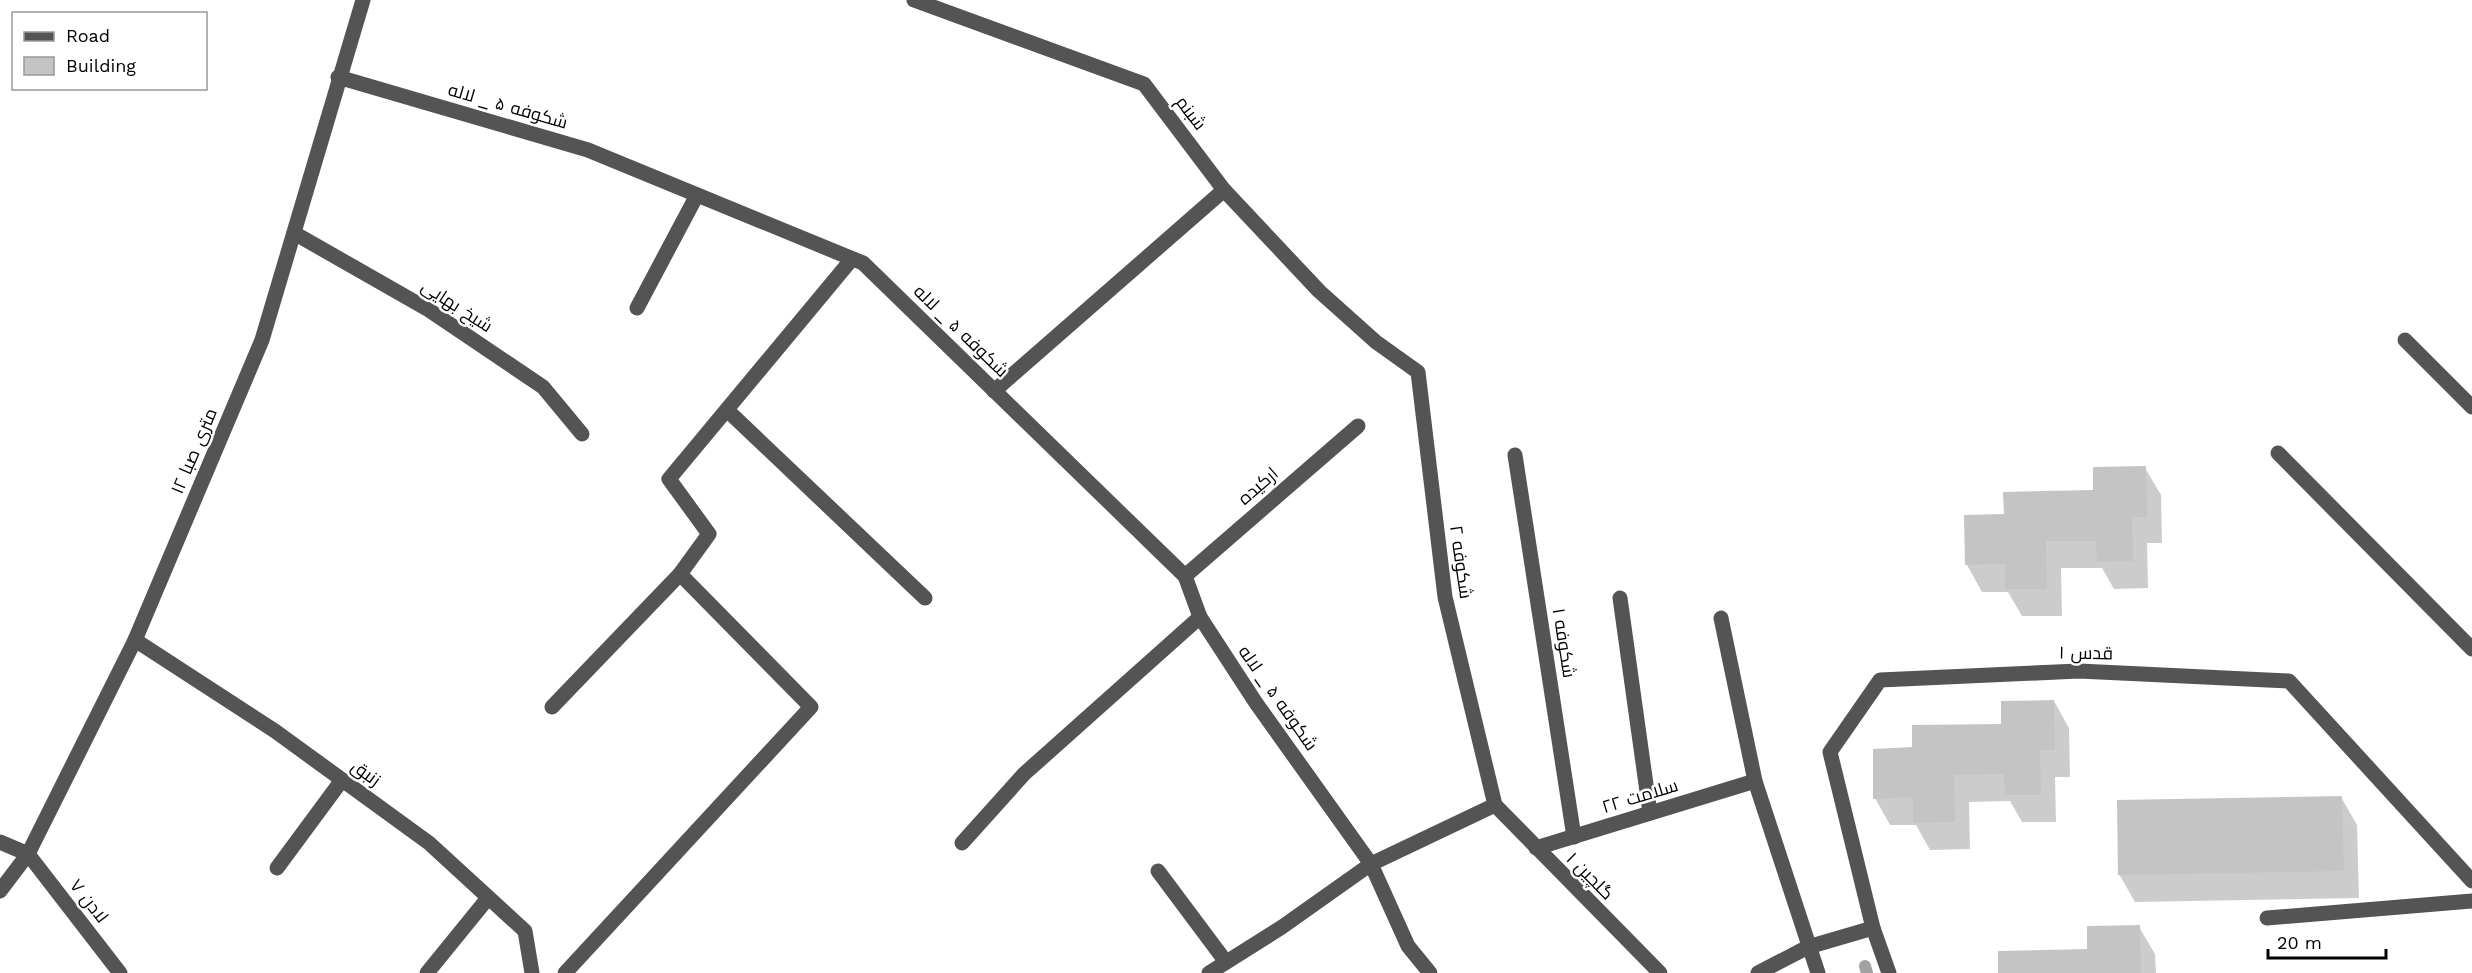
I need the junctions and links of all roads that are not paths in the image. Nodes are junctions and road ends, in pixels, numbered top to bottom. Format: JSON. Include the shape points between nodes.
{"nodes":[{"id":1,"x":363,"y":0,"type":"edge"},
{"id":2,"x":914,"y":0,"type":"edge"},
{"id":3,"x":338,"y":77,"type":"junction"},
{"id":4,"x":1224,"y":190,"type":"junction"},
{"id":5,"x":697,"y":195,"type":"junction"},
{"id":6,"x":294,"y":233,"type":"junction"},
{"id":7,"x":852,"y":259,"type":"junction"},
{"id":8,"x":637,"y":308,"type":"dead end"},
{"id":9,"x":2405,"y":340,"type":"dead end"},
{"id":10,"x":1376,"y":342,"type":"joint"},
{"id":11,"x":994,"y":391,"type":"junction"},
{"id":12,"x":2472,"y":407,"type":"edge"},
{"id":13,"x":727,"y":410,"type":"junction"},
{"id":14,"x":1358,"y":426,"type":"dead end"},
{"id":15,"x":582,"y":434,"type":"dead end"},
{"id":16,"x":2278,"y":453,"type":"dead end"},
{"id":17,"x":1515,"y":455,"type":"dead end"},
{"id":18,"x":680,"y":574,"type":"junction"},
{"id":19,"x":1185,"y":576,"type":"junction"},
{"id":20,"x":925,"y":598,"type":"dead end"},
{"id":21,"x":1620,"y":598,"type":"dead end"},
{"id":22,"x":1200,"y":617,"type":"junction"},
{"id":23,"x":1721,"y":618,"type":"dead end"},
{"id":24,"x":135,"y":640,"type":"junction"},
{"id":25,"x":2472,"y":649,"type":"edge"},
{"id":26,"x":552,"y":707,"type":"dead end"},
{"id":27,"x":342,"y":780,"type":"junction"},
{"id":28,"x":1755,"y":781,"type":"junction"},
{"id":29,"x":1495,"y":805,"type":"junction"},
{"id":30,"x":1650,"y":813,"type":"junction"},
{"id":31,"x":1574,"y":837,"type":"junction"},
{"id":32,"x":0,"y":842,"type":"edge"},
{"id":33,"x":962,"y":843,"type":"dead end"},
{"id":34,"x":1536,"y":848,"type":"junction"},
{"id":35,"x":28,"y":854,"type":"junction"},
{"id":36,"x":1371,"y":864,"type":"junction"},
{"id":37,"x":277,"y":868,"type":"dead end"},
{"id":38,"x":1158,"y":871,"type":"dead end"},
{"id":39,"x":2472,"y":881,"type":"edge"},
{"id":40,"x":0,"y":891,"type":"edge"},
{"id":41,"x":488,"y":898,"type":"junction"},
{"id":42,"x":2472,"y":901,"type":"edge"},
{"id":43,"x":2267,"y":918,"type":"dead end"},
{"id":44,"x":1873,"y":928,"type":"junction"},
{"id":45,"x":1808,"y":947,"type":"junction"},
{"id":46,"x":1226,"y":962,"type":"junction"},
{"id":47,"x":120,"y":973,"type":"edge"},
{"id":48,"x":426,"y":973,"type":"edge"},
{"id":49,"x":532,"y":973,"type":"edge"},
{"id":50,"x":565,"y":973,"type":"edge"},
{"id":51,"x":1209,"y":973,"type":"edge"},
{"id":52,"x":1430,"y":973,"type":"edge"},
{"id":53,"x":1660,"y":973,"type":"edge"},
{"id":54,"x":1758,"y":973,"type":"edge"},
{"id":55,"x":1818,"y":973,"type":"edge"},
{"id":56,"x":1889,"y":973,"type":"edge"}],
"edges":[{"from":1,"to":3,"type":"street","name":"۱۲ متری صبا"},
{"from":2,"to":4,"type":"street","name":"شبنم","via":[[1144,84]]},
{"from":3,"to":5,"type":"street","name":"شکوفه ۵ _ لاله","via":[[588,150]]},
{"from":3,"to":6,"type":"street","name":"۱۲ متری صبا"},
{"from":4,"to":10,"type":"street","name":"شبنم","via":[[1319,291]]},
{"from":4,"to":11,"type":"street"},
{"from":5,"to":7,"type":"street","name":"شکوفه ۵ _ لاله"},
{"from":5,"to":8,"type":"street"},
{"from":6,"to":15,"type":"street","name":"شیخ بهایی","via":[[429,310],[543,387]]},
{"from":6,"to":24,"type":"street","name":"۱۲ متری صبا","via":[[262,340]]},
{"from":7,"to":11,"type":"street","name":"شکوفه ۵ _ لاله","via":[[863,263]]},
{"from":7,"to":13,"type":"street"},
{"from":9,"to":12,"type":"street"},
{"from":10,"to":29,"type":"street","name":"شکوفه ۲","via":[[1418,372],[1445,597]]},
{"from":11,"to":19,"type":"street","name":"شکوفه ۵ _ لاله"},
{"from":13,"to":18,"type":"street","via":[[669,479],[709,534]]},
{"from":13,"to":20,"type":"street"},
{"from":14,"to":19,"type":"street","name":"ارکیده"},
{"from":16,"to":25,"type":"street"},
{"from":17,"to":31,"type":"street","name":"شکوفه ۱"},
{"from":18,"to":26,"type":"street"},
{"from":18,"to":50,"type":"street","via":[[811,707]]},
{"from":19,"to":22,"type":"street","name":"شکوفه ۵ _ لاله"},
{"from":21,"to":30,"type":"street"},
{"from":22,"to":33,"type":"street","via":[[1024,774]]},
{"from":22,"to":36,"type":"street","name":"شکوفه ۵ _ لاله","via":[[1256,704]]},
{"from":23,"to":28,"type":"street"},
{"from":24,"to":27,"type":"street","name":"زنبق","via":[[275,731]]},
{"from":24,"to":35,"type":"street","name":"۱۲ متری صبا"},
{"from":27,"to":37,"type":"street"},
{"from":27,"to":41,"type":"street","name":"زنبق","via":[[429,843]]},
{"from":28,"to":30,"type":"street","name":"سلامت ۲۲"},
{"from":28,"to":45,"type":"street"},
{"from":29,"to":34,"type":"street","name":"گلچین ۱"},
{"from":29,"to":36,"type":"street"},
{"from":30,"to":31,"type":"street","name":"سلامت ۲۲"},
{"from":31,"to":34,"type":"street","name":"سلامت ۲۲"},
{"from":32,"to":35,"type":"street"},
{"from":34,"to":53,"type":"street","name":"گلچین ۱"},
{"from":35,"to":40,"type":"street","name":"۱۲ متری صبا"},
{"from":35,"to":47,"type":"street","name":"لادن ۷"},
{"from":36,"to":46,"type":"street"},
{"from":36,"to":52,"type":"street","name":"شکوفه ۵ _ لاله","via":[[1408,946]]},
{"from":38,"to":46,"type":"street"},
{"from":39,"to":44,"type":"street","name":"قدس ۱","via":[[2289,681],[2079,671],[1880,681],[1830,752]]},
{"from":41,"to":48,"type":"street"},
{"from":41,"to":49,"type":"street","name":"زنبق","via":[[525,931]]},
{"from":42,"to":43,"type":"street"},
{"from":44,"to":45,"type":"street"},
{"from":44,"to":56,"type":"street"},
{"from":45,"to":54,"type":"street"},
{"from":45,"to":55,"type":"street"},
{"from":46,"to":51,"type":"street"}]}
